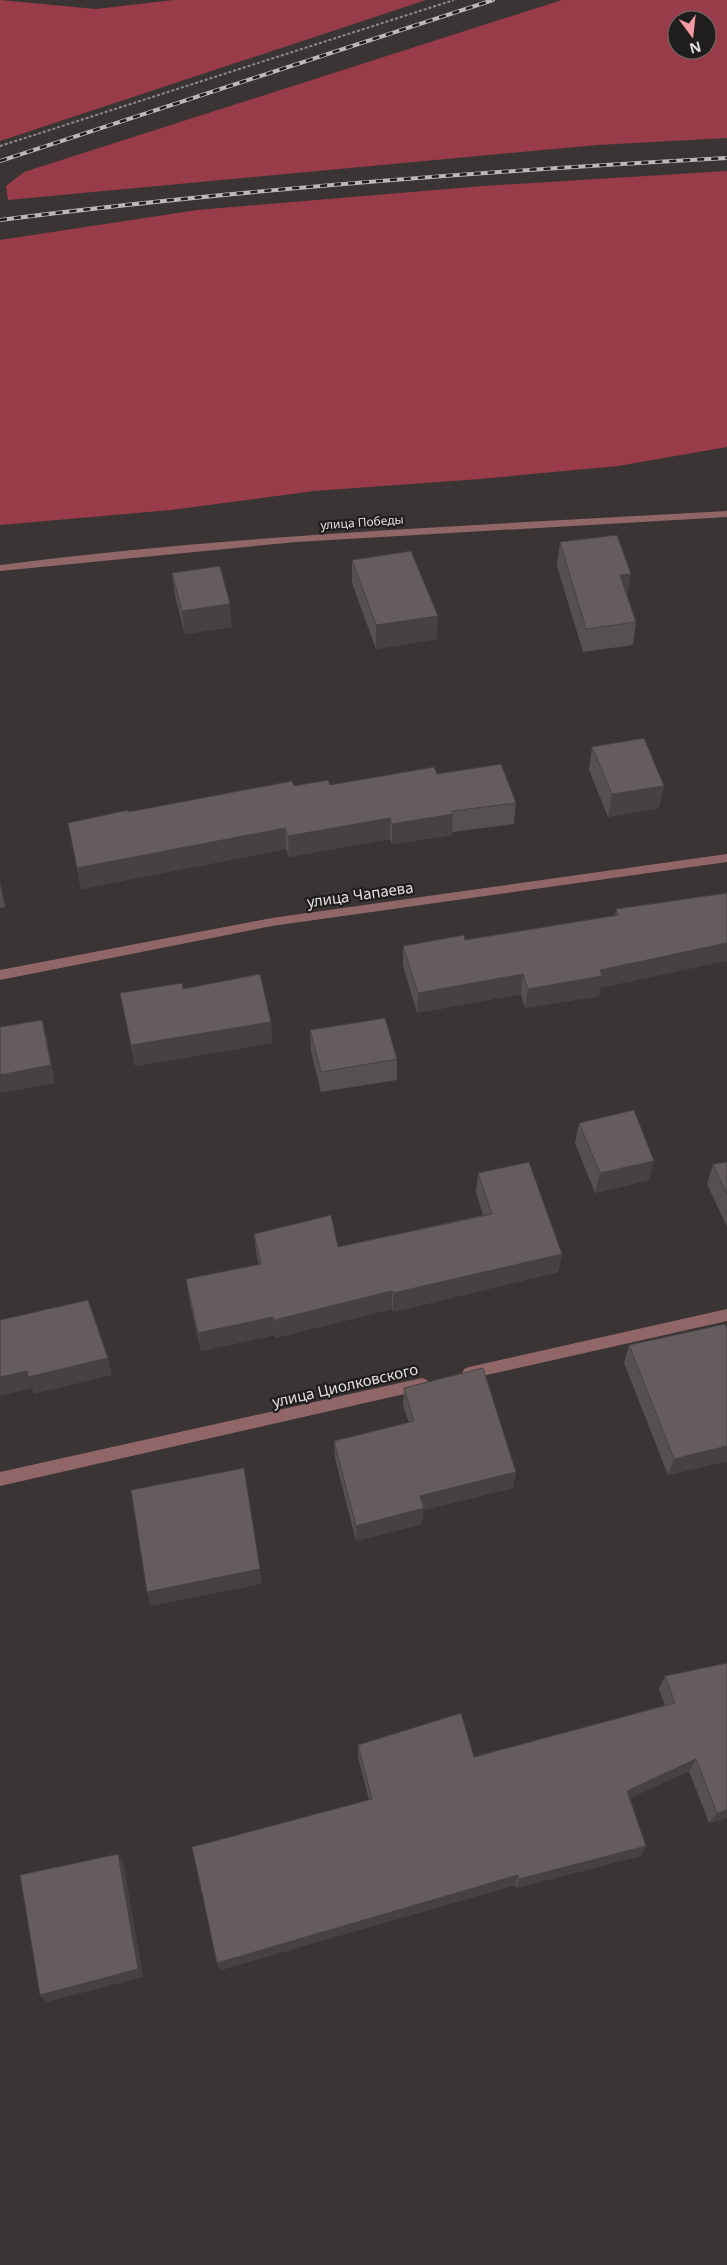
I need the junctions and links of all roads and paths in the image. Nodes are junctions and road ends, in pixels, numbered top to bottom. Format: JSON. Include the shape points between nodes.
{"nodes":[{"id":1,"x":454,"y":0,"type":"edge"},
{"id":2,"x":0,"y":146,"type":"edge"},
{"id":3,"x":727,"y":514,"type":"edge"},
{"id":4,"x":0,"y":568,"type":"edge"},
{"id":5,"x":727,"y":858,"type":"edge"},
{"id":6,"x":0,"y":975,"type":"edge"},
{"id":7,"x":727,"y":1315,"type":"edge"},
{"id":8,"x":456,"y":1376,"type":"edge"},
{"id":9,"x":436,"y":1381,"type":"edge"},
{"id":10,"x":0,"y":1479,"type":"edge"}],
"edges":[{"from":1,"to":2,"type":"path"},
{"from":3,"to":4,"type":"street","name":"улица Победы","via":[[296,539]]},
{"from":5,"to":6,"type":"street","name":"улица Чапаева","via":[[272,922]]},
{"from":7,"to":8,"type":"street"},
{"from":9,"to":10,"type":"street","name":"улица Циолковского"}]}
